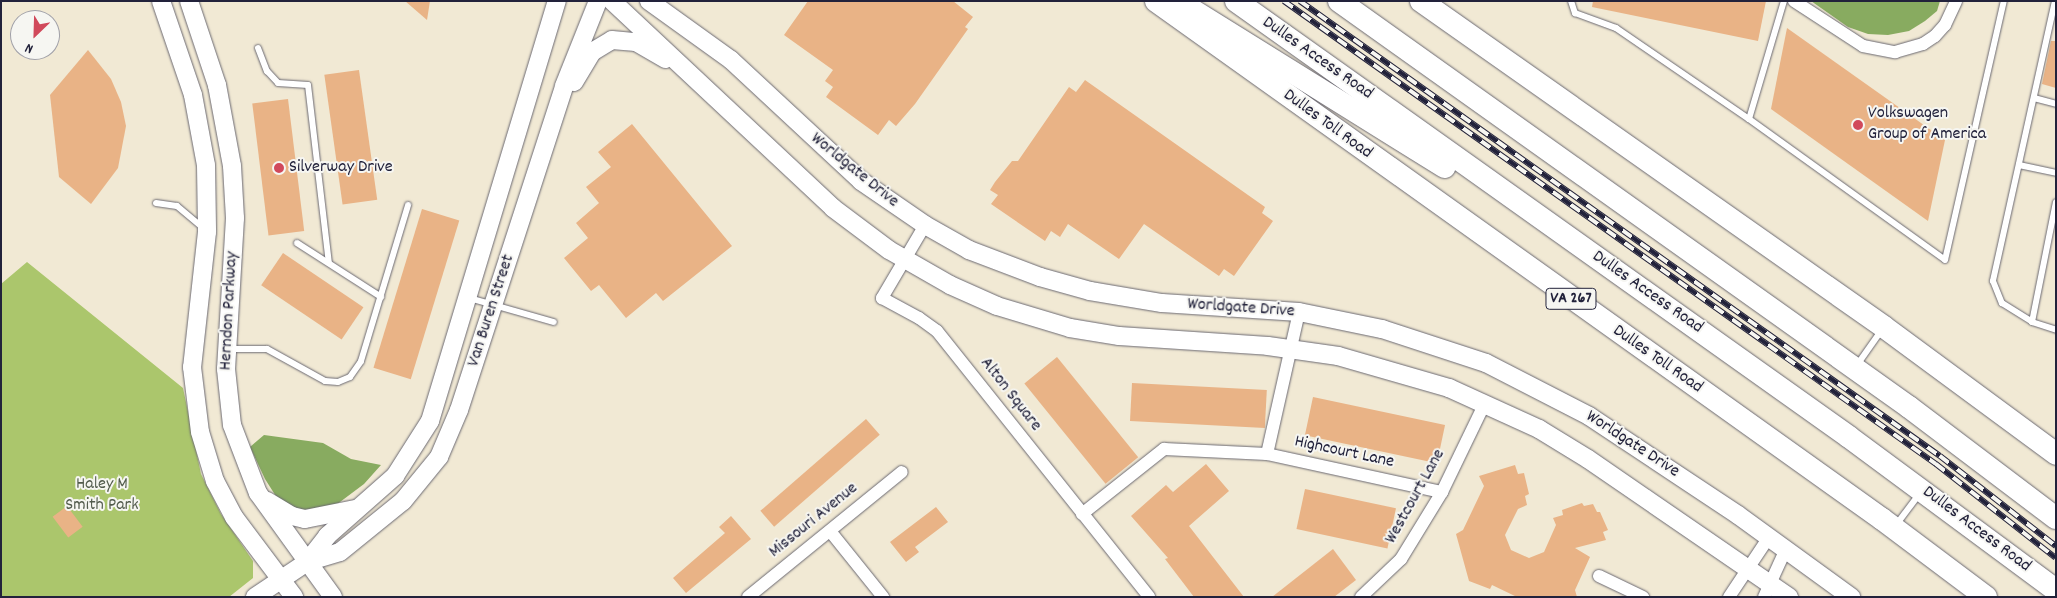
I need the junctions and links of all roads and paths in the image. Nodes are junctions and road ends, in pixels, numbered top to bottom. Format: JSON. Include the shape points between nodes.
{"nodes":[{"id":1,"x":161,"y":1,"type":"edge"},
{"id":2,"x":189,"y":1,"type":"edge"},
{"id":3,"x":557,"y":1,"type":"edge"},
{"id":4,"x":598,"y":1,"type":"edge"},
{"id":5,"x":612,"y":1,"type":"edge"},
{"id":6,"x":649,"y":1,"type":"edge"},
{"id":7,"x":664,"y":1,"type":"edge"},
{"id":8,"x":1156,"y":1,"type":"edge"},
{"id":9,"x":1178,"y":1,"type":"edge"},
{"id":10,"x":1236,"y":1,"type":"edge"},
{"id":11,"x":1339,"y":1,"type":"edge"},
{"id":12,"x":1421,"y":1,"type":"edge"},
{"id":13,"x":1572,"y":1,"type":"edge"},
{"id":14,"x":1784,"y":1,"type":"edge"},
{"id":15,"x":1794,"y":1,"type":"edge"},
{"id":16,"x":1956,"y":1,"type":"edge"},
{"id":17,"x":2004,"y":1,"type":"edge"},
{"id":18,"x":2055,"y":1,"type":"edge"},
{"id":19,"x":694,"y":31,"type":"junction"},
{"id":20,"x":258,"y":48,"type":"dead end"},
{"id":21,"x":692,"y":75,"type":"junction"},
{"id":22,"x":2034,"y":98,"type":"junction"},
{"id":23,"x":2056,"y":104,"type":"edge"},
{"id":24,"x":554,"y":117,"type":"junction"},
{"id":25,"x":1749,"y":119,"type":"junction"},
{"id":26,"x":2019,"y":165,"type":"junction"},
{"id":27,"x":2056,"y":173,"type":"edge"},
{"id":28,"x":2056,"y":202,"type":"edge"},
{"id":29,"x":156,"y":203,"type":"dead end"},
{"id":30,"x":408,"y":205,"type":"dead end"},
{"id":31,"x":925,"y":225,"type":"junction"},
{"id":32,"x":207,"y":232,"type":"junction"},
{"id":33,"x":297,"y":243,"type":"dead end"},
{"id":34,"x":1590,"y":253,"type":"junction"},
{"id":35,"x":905,"y":260,"type":"junction"},
{"id":36,"x":329,"y":263,"type":"junction"},
{"id":37,"x":381,"y":297,"type":"junction"},
{"id":38,"x":468,"y":298,"type":"junction"},
{"id":39,"x":494,"y":305,"type":"junction"},
{"id":40,"x":1300,"y":312,"type":"junction"},
{"id":41,"x":554,"y":322,"type":"dead end"},
{"id":42,"x":2032,"y":322,"type":"junction"},
{"id":43,"x":1884,"y":327,"type":"junction"},
{"id":44,"x":2056,"y":330,"type":"edge"},
{"id":45,"x":226,"y":349,"type":"junction"},
{"id":46,"x":1293,"y":349,"type":"junction"},
{"id":47,"x":1854,"y":368,"type":"junction"},
{"id":48,"x":1485,"y":403,"type":"junction"},
{"id":49,"x":1267,"y":454,"type":"junction"},
{"id":50,"x":2056,"y":454,"type":"edge"},
{"id":51,"x":902,"y":472,"type":"dead end"},
{"id":52,"x":1922,"y":490,"type":"junction"},
{"id":53,"x":1442,"y":492,"type":"junction"},
{"id":54,"x":260,"y":497,"type":"junction"},
{"id":55,"x":362,"y":507,"type":"junction"},
{"id":56,"x":1082,"y":514,"type":"junction"},
{"id":57,"x":2056,"y":518,"type":"edge"},
{"id":58,"x":1894,"y":528,"type":"junction"},
{"id":59,"x":830,"y":531,"type":"junction"},
{"id":60,"x":1769,"y":537,"type":"junction"},
{"id":61,"x":1786,"y":549,"type":"junction"},
{"id":62,"x":307,"y":562,"type":"junction"},
{"id":63,"x":1748,"y":567,"type":"junction"},
{"id":64,"x":1599,"y":576,"type":"dead end"},
{"id":65,"x":280,"y":580,"type":"junction"},
{"id":66,"x":2056,"y":590,"type":"edge"},
{"id":67,"x":1768,"y":591,"type":"edge"},
{"id":68,"x":255,"y":597,"type":"edge"},
{"id":69,"x":294,"y":597,"type":"edge"},
{"id":70,"x":334,"y":597,"type":"edge"},
{"id":71,"x":748,"y":597,"type":"edge"},
{"id":72,"x":883,"y":597,"type":"edge"},
{"id":73,"x":1149,"y":597,"type":"edge"},
{"id":74,"x":1361,"y":597,"type":"edge"},
{"id":75,"x":1643,"y":597,"type":"edge"},
{"id":76,"x":1729,"y":597,"type":"edge"},
{"id":77,"x":1789,"y":597,"type":"edge"},
{"id":78,"x":1851,"y":597,"type":"edge"},
{"id":79,"x":1986,"y":597,"type":"edge"}],
"edges":[{"from":1,"to":32,"type":"main road","name":"Herndon Parkway","via":[[187,72],[198,118],[207,182]]},
{"from":2,"to":45,"type":"main road","name":"Herndon Parkway","via":[[217,85],[232,166],[235,226]]},
{"from":3,"to":38,"type":"main road","name":"Van Buren Street"},
{"from":4,"to":24,"type":"main road","name":"Van Buren Street"},
{"from":5,"to":21,"type":"main road","name":"Worldgate Drive"},
{"from":6,"to":19,"type":"main road","name":"Worldgate Drive"},
{"from":7,"to":19,"type":"main road"},
{"from":8,"to":58,"type":"highway","name":"Dulles Toll Road","number":"VA 267"},
{"from":9,"to":34,"type":"highway","via":[[1234,33],[1508,209]]},
{"from":10,"to":34,"type":"highway","name":"Dulles Access Road"},
{"from":11,"to":47,"type":"highway"},
{"from":12,"to":43,"type":"highway"},
{"from":13,"to":25,"type":"lane","via":[[1576,13],[1616,28]]},
{"from":14,"to":25,"type":"lane"},
{"from":15,"to":16,"type":"street","via":[[1862,46],[1895,52],[1923,44],[1935,36],[1945,26]]},
{"from":17,"to":25,"type":"lane","via":[[1945,260]]},
{"from":18,"to":22,"type":"lane"},
{"from":19,"to":31,"type":"main road","name":"Worldgate Drive","via":[[750,76],[841,165]]},
{"from":20,"to":36,"type":"lane","via":[[267,71],[278,83],[308,85]]},
{"from":21,"to":24,"type":"main road","via":[[636,42],[612,40],[592,52]]},
{"from":21,"to":35,"type":"main road","name":"Worldgate Drive","via":[[833,208]]},
{"from":22,"to":23,"type":"lane"},
{"from":22,"to":26,"type":"lane"},
{"from":24,"to":39,"type":"main road","name":"Van Buren Street"},
{"from":26,"to":27,"type":"lane"},
{"from":26,"to":42,"type":"lane","via":[[1993,281],[2002,303]]},
{"from":28,"to":42,"type":"lane"},
{"from":29,"to":32,"type":"lane","via":[[177,206]]},
{"from":30,"to":37,"type":"lane"},
{"from":31,"to":35,"type":"street","name":"Alton Square"},
{"from":31,"to":40,"type":"main road","name":"Worldgate Drive","via":[[992,260],[1074,287],[1162,303]]},
{"from":32,"to":65,"type":"main road","name":"Herndon Parkway","via":[[193,347],[193,388],[200,432],[223,498]]},
{"from":33,"to":36,"type":"lane"},
{"from":34,"to":52,"type":"highway","name":"Dulles Access Road"},
{"from":35,"to":46,"type":"main road","name":"Worldgate Drive","via":[[973,296],[1070,328],[1119,336]]},
{"from":35,"to":56,"type":"street","name":"Alton Square","via":[[882,298],[938,331]]},
{"from":36,"to":37,"type":"lane"},
{"from":37,"to":45,"type":"lane","via":[[361,362],[350,377],[331,382],[319,379],[263,348]]},
{"from":38,"to":39,"type":"lane"},
{"from":38,"to":55,"type":"main road","name":"Van Buren Street","via":[[441,390],[423,436],[395,476]]},
{"from":39,"to":41,"type":"lane"},
{"from":39,"to":62,"type":"main road","name":"Van Buren Street","via":[[452,428],[432,468],[403,501],[340,552]]},
{"from":40,"to":46,"type":"street","name":"Highcourt Lane"},
{"from":40,"to":60,"type":"main road","name":"Worldgate Drive","via":[[1411,337],[1486,363],[1540,388],[1589,416]]},
{"from":42,"to":44,"type":"lane"},
{"from":43,"to":47,"type":"lane"},
{"from":43,"to":50,"type":"highway"},
{"from":45,"to":54,"type":"main road","name":"Herndon Parkway","via":[[226,388],[232,425]]},
{"from":46,"to":48,"type":"main road","name":"Worldgate Drive","via":[[1392,370]]},
{"from":46,"to":49,"type":"street","name":"Highcourt Lane"},
{"from":47,"to":57,"type":"highway"},
{"from":48,"to":53,"type":"street","name":"Westcourt Lane"},
{"from":48,"to":63,"type":"main road","name":"Worldgate Drive","via":[[1588,459]]},
{"from":49,"to":53,"type":"street","name":"Highcourt Lane"},
{"from":49,"to":56,"type":"street","name":"Highcourt Lane","via":[[1164,449]]},
{"from":51,"to":59,"type":"street","name":"Missouri Avenue"},
{"from":52,"to":58,"type":"lane"},
{"from":52,"to":66,"type":"highway","name":"Dulles Access Road"},
{"from":53,"to":74,"type":"street","name":"Westcourt Lane","via":[[1401,559]]},
{"from":54,"to":55,"type":"main road","via":[[285,513],[306,520]]},
{"from":54,"to":62,"type":"main road","name":"Herndon Parkway"},
{"from":55,"to":62,"type":"main road","name":"Van Buren Street","via":[[327,536]]},
{"from":56,"to":73,"type":"street","name":"Alton Square"},
{"from":58,"to":79,"type":"highway","name":"Dulles Toll Road","number":"VA 267"},
{"from":59,"to":71,"type":"street","name":"Missouri Avenue"},
{"from":59,"to":72,"type":"street"},
{"from":60,"to":61,"type":"main road","name":"Worldgate Drive"},
{"from":60,"to":63,"type":"street"},
{"from":61,"to":67,"type":"street"},
{"from":61,"to":78,"type":"main road","name":"Worldgate Drive"},
{"from":62,"to":65,"type":"main road","name":"Van Buren Street"},
{"from":62,"to":70,"type":"main road","name":"Herndon Parkway"},
{"from":63,"to":67,"type":"main road","name":"Worldgate Drive"},
{"from":63,"to":76,"type":"street"},
{"from":64,"to":75,"type":"street"},
{"from":65,"to":68,"type":"main road","name":"Van Buren Street"},
{"from":65,"to":69,"type":"main road","name":"Herndon Parkway"},
{"from":67,"to":77,"type":"main road","name":"Worldgate Drive"}]}
